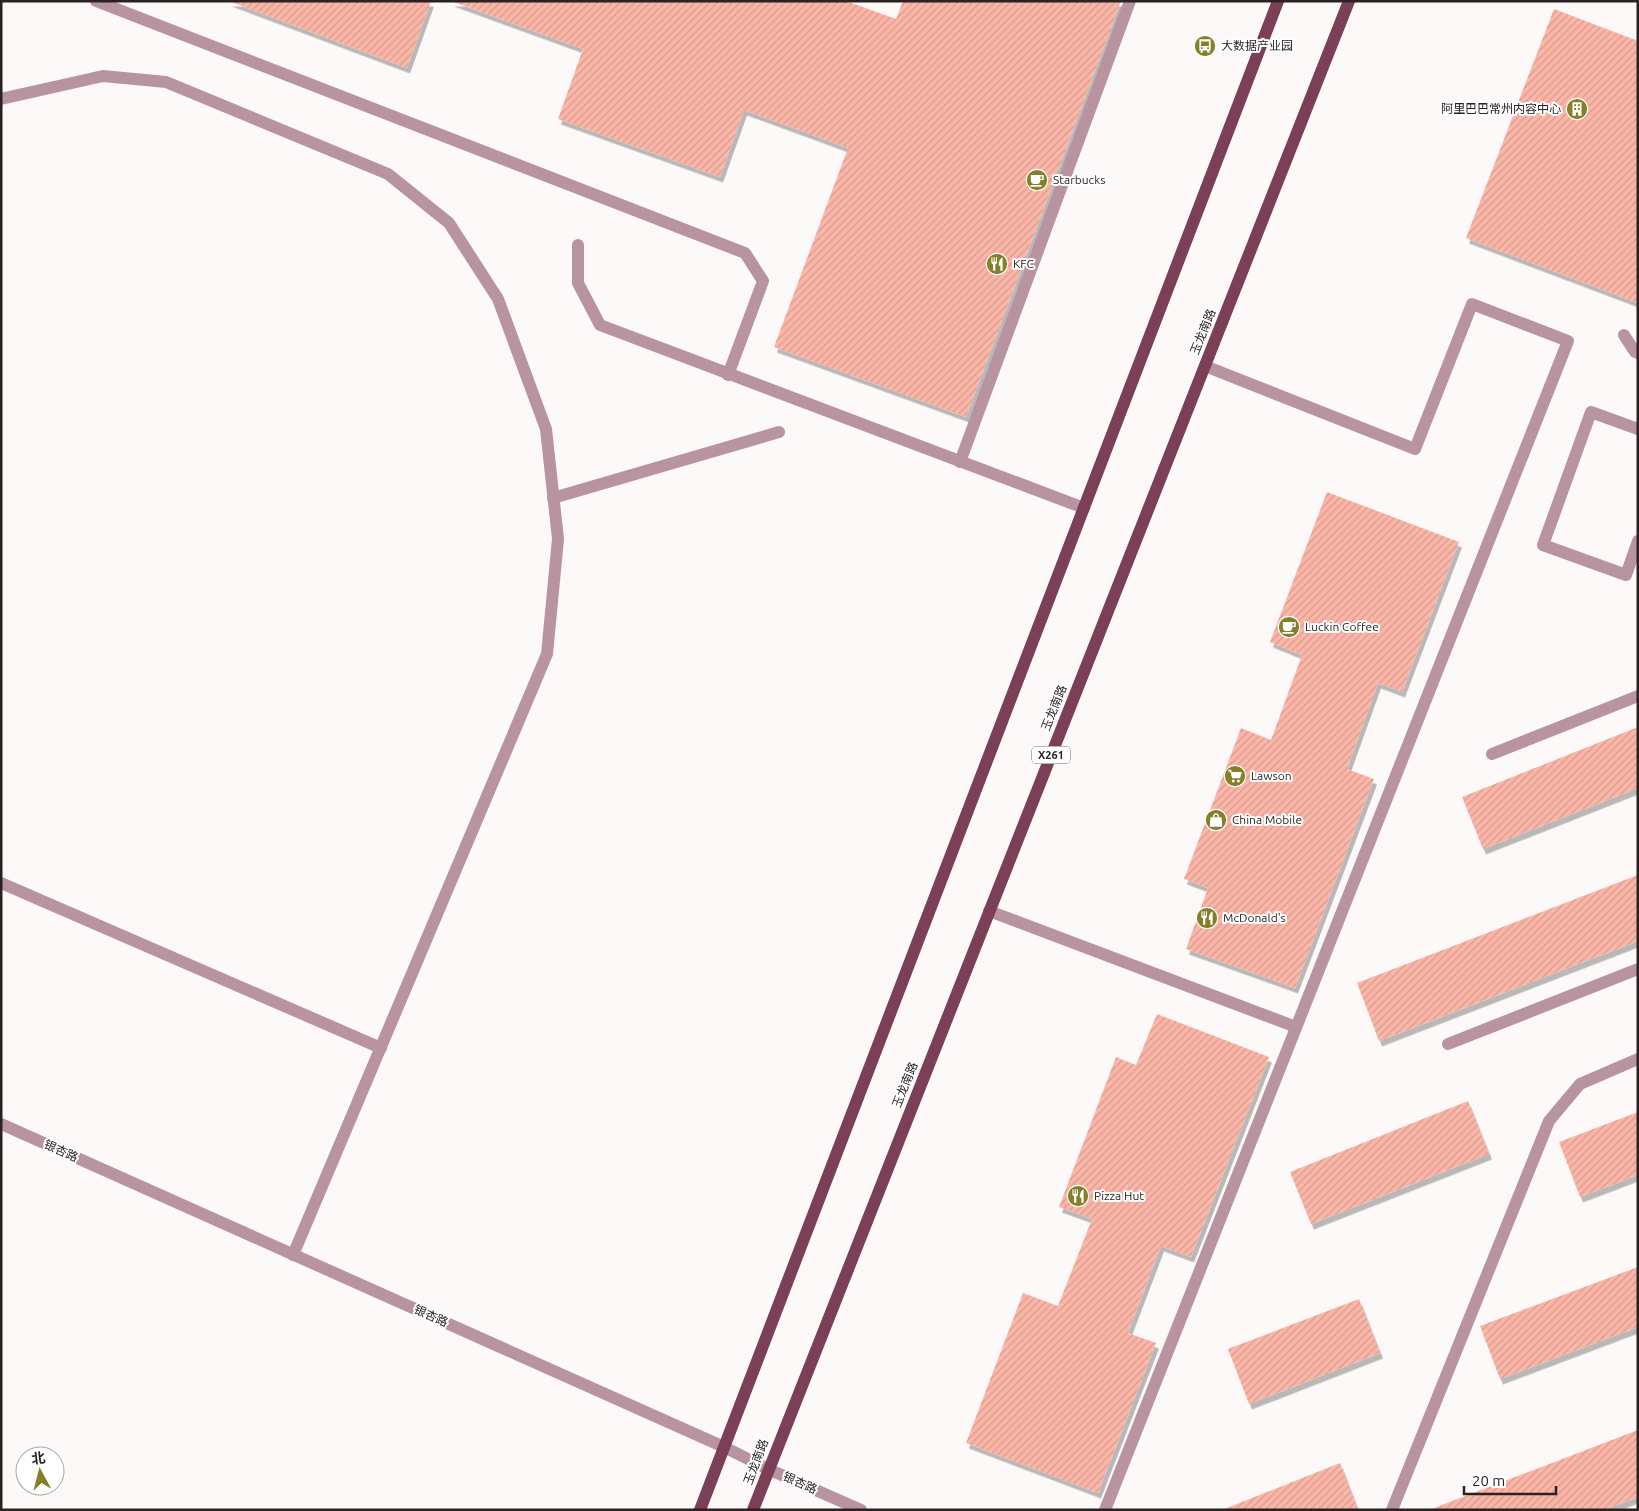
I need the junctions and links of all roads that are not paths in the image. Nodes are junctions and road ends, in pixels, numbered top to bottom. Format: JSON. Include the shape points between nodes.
{"nodes":[{"id":1,"x":96,"y":1,"type":"edge"},
{"id":2,"x":1130,"y":1,"type":"edge"},
{"id":3,"x":1278,"y":1,"type":"edge"},
{"id":4,"x":1349,"y":1,"type":"edge"},
{"id":5,"x":1,"y":99,"type":"edge"},
{"id":6,"x":578,"y":245,"type":"dead end"},
{"id":7,"x":1624,"y":335,"type":"dead end"},
{"id":8,"x":1638,"y":353,"type":"edge"},
{"id":9,"x":1204,"y":366,"type":"junction"},
{"id":10,"x":728,"y":375,"type":"junction"},
{"id":11,"x":1638,"y":429,"type":"edge"},
{"id":12,"x":779,"y":432,"type":"dead end"},
{"id":13,"x":960,"y":462,"type":"junction"},
{"id":14,"x":553,"y":498,"type":"junction"},
{"id":15,"x":1084,"y":508,"type":"junction"},
{"id":16,"x":1638,"y":541,"type":"edge"},
{"id":17,"x":1638,"y":696,"type":"edge"},
{"id":18,"x":1492,"y":754,"type":"dead end"},
{"id":19,"x":1,"y":883,"type":"edge"},
{"id":20,"x":989,"y":911,"type":"junction"},
{"id":21,"x":1638,"y":969,"type":"edge"},
{"id":22,"x":1296,"y":1028,"type":"junction"},
{"id":23,"x":1448,"y":1044,"type":"dead end"},
{"id":24,"x":380,"y":1048,"type":"junction"},
{"id":25,"x":1638,"y":1059,"type":"edge"},
{"id":26,"x":1,"y":1124,"type":"edge"},
{"id":27,"x":293,"y":1255,"type":"junction"},
{"id":28,"x":724,"y":1447,"type":"junction"},
{"id":29,"x":768,"y":1469,"type":"junction"},
{"id":30,"x":700,"y":1510,"type":"edge"},
{"id":31,"x":753,"y":1510,"type":"edge"},
{"id":32,"x":860,"y":1510,"type":"edge"},
{"id":33,"x":1105,"y":1510,"type":"edge"},
{"id":34,"x":1392,"y":1510,"type":"edge"}],
"edges":[{"from":1,"to":10,"type":"street","via":[[745,254],[763,281]]},
{"from":2,"to":13,"type":"street"},
{"from":3,"to":15,"type":"main road"},
{"from":4,"to":9,"type":"main road","name":"玉龙南路","number":"X261"},
{"from":5,"to":14,"type":"street","via":[[103,76],[166,82],[388,174],[449,223],[498,299],[546,429]]},
{"from":6,"to":10,"type":"street","via":[[578,283],[600,325]]},
{"from":7,"to":8,"type":"street"},
{"from":9,"to":20,"type":"main road","name":"玉龙南路","number":"X261"},
{"from":9,"to":22,"type":"street","via":[[1415,449],[1472,304],[1568,341]]},
{"from":10,"to":13,"type":"street"},
{"from":11,"to":16,"type":"street","via":[[1591,412],[1543,545],[1626,575]]},
{"from":12,"to":14,"type":"street"},
{"from":13,"to":15,"type":"street"},
{"from":14,"to":24,"type":"street","via":[[558,539],[547,654]]},
{"from":15,"to":28,"type":"main road"},
{"from":17,"to":18,"type":"street"},
{"from":19,"to":24,"type":"street"},
{"from":20,"to":22,"type":"street"},
{"from":20,"to":29,"type":"main road","name":"玉龙南路","number":"X261"},
{"from":21,"to":23,"type":"street"},
{"from":22,"to":33,"type":"street"},
{"from":24,"to":27,"type":"street"},
{"from":25,"to":34,"type":"street","via":[[1580,1084],[1550,1121]]},
{"from":26,"to":27,"type":"street","name":"银杏路"},
{"from":27,"to":28,"type":"street","name":"银杏路"},
{"from":28,"to":29,"type":"street","name":"银杏路"},
{"from":28,"to":30,"type":"main road"},
{"from":29,"to":31,"type":"main road","name":"玉龙南路","number":"X261"},
{"from":29,"to":32,"type":"street","name":"银杏路"}]}
